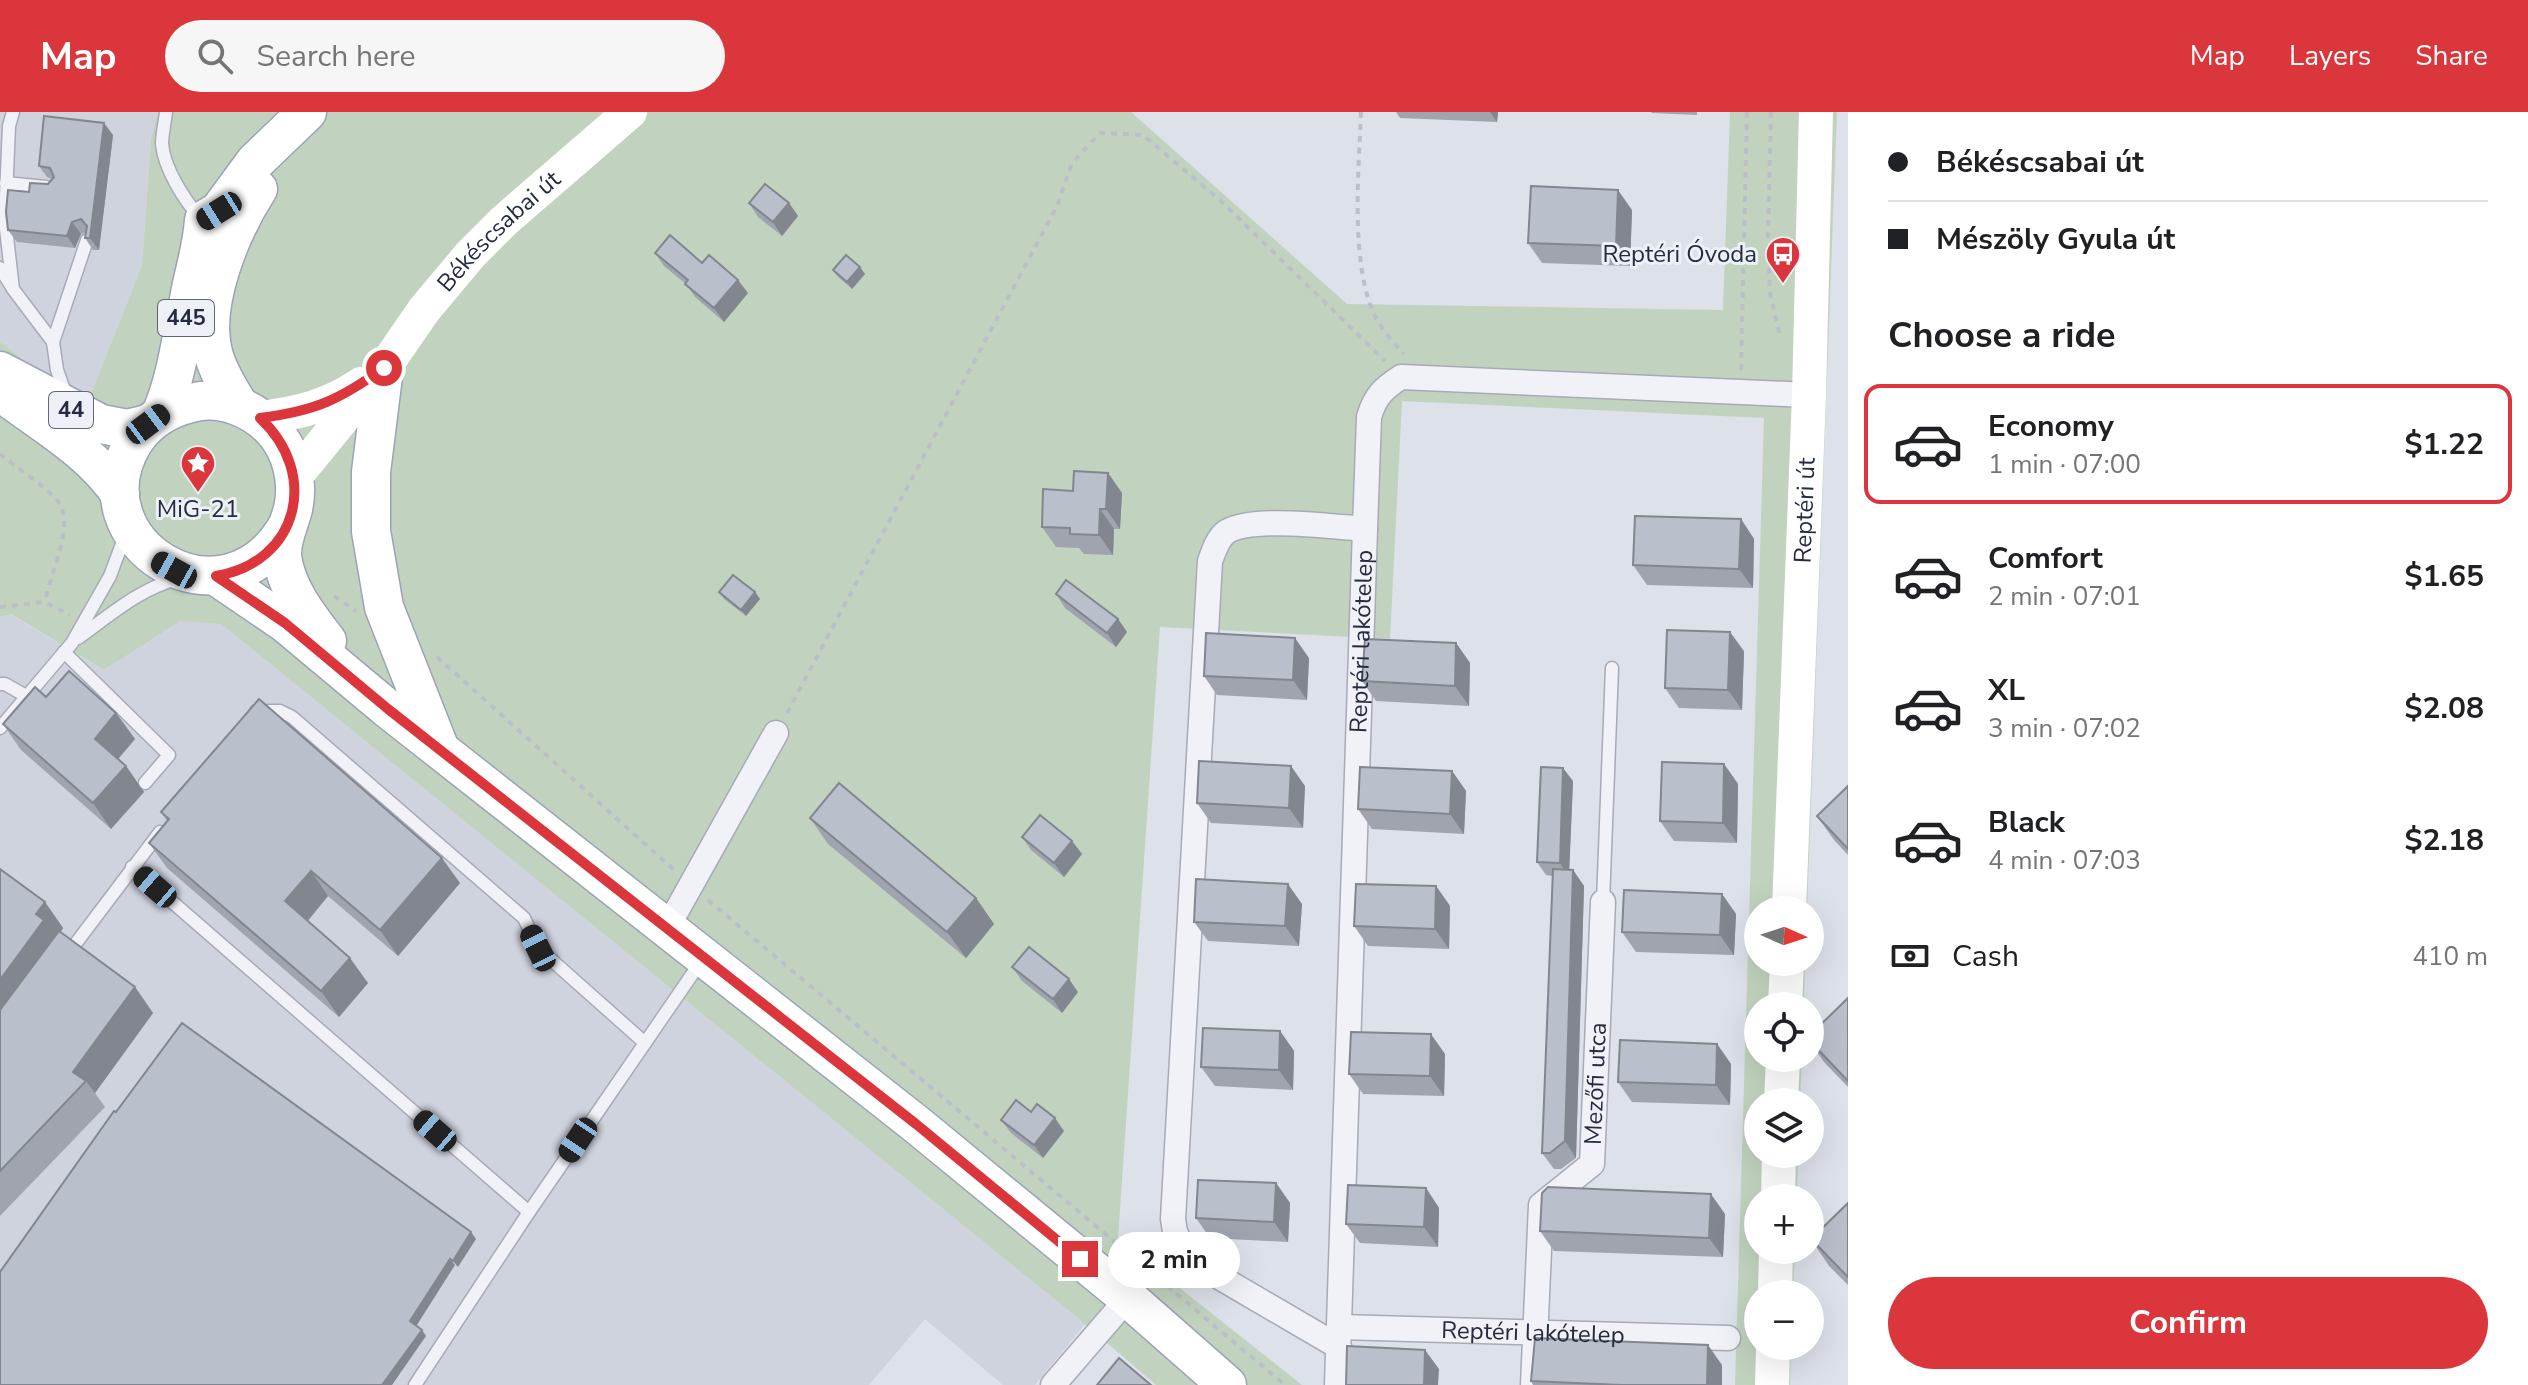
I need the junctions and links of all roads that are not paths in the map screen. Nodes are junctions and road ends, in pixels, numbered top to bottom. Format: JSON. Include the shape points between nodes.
{"nodes":[{"id":1,"x":13,"y":112,"type":"edge"},
{"id":2,"x":307,"y":112,"type":"edge"},
{"id":3,"x":315,"y":112,"type":"edge"},
{"id":4,"x":630,"y":112,"type":"edge"},
{"id":5,"x":1816,"y":112,"type":"edge"},
{"id":6,"x":162,"y":115,"type":"edge"},
{"id":7,"x":6,"y":183,"type":"junction"},
{"id":8,"x":53,"y":187,"type":"edge"},
{"id":9,"x":204,"y":220,"type":"junction"},
{"id":10,"x":87,"y":240,"type":"edge"},
{"id":11,"x":0,"y":268,"type":"edge"},
{"id":12,"x":13,"y":289,"type":"junction"},
{"id":13,"x":53,"y":342,"type":"junction"},
{"id":14,"x":384,"y":368,"type":"junction"},
{"id":15,"x":0,"y":371,"type":"edge"},
{"id":16,"x":0,"y":392,"type":"edge"},
{"id":17,"x":1809,"y":395,"type":"junction"},
{"id":18,"x":71,"y":410,"type":"junction"},
{"id":19,"x":250,"y":412,"type":"junction"},
{"id":20,"x":155,"y":419,"type":"junction"},
{"id":21,"x":295,"y":477,"type":"junction"},
{"id":22,"x":124,"y":510,"type":"junction"},
{"id":23,"x":288,"y":525,"type":"junction"},
{"id":24,"x":1365,"y":529,"type":"junction"},
{"id":25,"x":206,"y":576,"type":"junction"},
{"id":26,"x":68,"y":647,"type":"junction"},
{"id":27,"x":1612,"y":668,"type":"dead end"},
{"id":28,"x":2,"y":683,"type":"edge"},
{"id":29,"x":360,"y":685,"type":"junction"},
{"id":30,"x":26,"y":696,"type":"junction"},
{"id":31,"x":246,"y":723,"type":"edge"},
{"id":32,"x":0,"y":728,"type":"edge"},
{"id":33,"x":776,"y":733,"type":"road end"},
{"id":34,"x":439,"y":747,"type":"junction"},
{"id":35,"x":145,"y":783,"type":"dead end"},
{"id":36,"x":170,"y":819,"type":"edge"},
{"id":37,"x":132,"y":867,"type":"junction"},
{"id":38,"x":1790,"y":896,"type":"edge"},
{"id":39,"x":1603,"y":902,"type":"joint"},
{"id":40,"x":667,"y":928,"type":"junction"},
{"id":41,"x":703,"y":958,"type":"junction"},
{"id":42,"x":56,"y":969,"type":"edge"},
{"id":43,"x":645,"y":1043,"type":"junction"},
{"id":44,"x":529,"y":1212,"type":"junction"},
{"id":45,"x":1128,"y":1298,"type":"junction"},
{"id":46,"x":1535,"y":1333,"type":"junction"},
{"id":47,"x":1339,"y":1337,"type":"junction"},
{"id":48,"x":1728,"y":1338,"type":"dead end"},
{"id":49,"x":1773,"y":1360,"type":"edge"},
{"id":50,"x":415,"y":1385,"type":"edge"},
{"id":51,"x":1053,"y":1385,"type":"edge"},
{"id":52,"x":1227,"y":1385,"type":"edge"},
{"id":53,"x":1337,"y":1385,"type":"edge"},
{"id":54,"x":1533,"y":1385,"type":"edge"},
{"id":55,"x":1772,"y":1385,"type":"edge"}],
"edges":[{"from":1,"to":7,"type":"lane"},
{"from":2,"to":9,"type":"main road","via":[[255,162],[219,211]]},
{"from":3,"to":19,"type":"main road","number":"445","via":[[256,192],[231,239],[216,287],[212,347],[223,378]]},
{"from":4,"to":14,"type":"street","name":"Békéscsabai út","via":[[470,255]]},
{"from":5,"to":17,"type":"street","name":"Reptéri út"},
{"from":6,"to":9,"type":"lane","via":[[168,164]]},
{"from":7,"to":8,"type":"lane"},
{"from":7,"to":12,"type":"lane"},
{"from":9,"to":20,"type":"main road","number":"445","via":[[178,361]]},
{"from":10,"to":13,"type":"lane"},
{"from":11,"to":12,"type":"lane"},
{"from":12,"to":13,"type":"lane"},
{"from":13,"to":18,"type":"lane"},
{"from":14,"to":19,"type":"street","name":"Békéscsabai út","via":[[328,404],[303,412]]},
{"from":14,"to":21,"type":"street","name":"Békéscsabai út"},
{"from":14,"to":34,"type":"main road","via":[[371,472],[371,531],[384,607]]},
{"from":15,"to":18,"type":"main road","number":"44"},
{"from":16,"to":22,"type":"main road","number":"44","via":[[106,473]]},
{"from":17,"to":24,"type":"street","name":"Reptéri lakótelep","via":[[1413,378],[1383,388],[1373,402]]},
{"from":17,"to":38,"type":"street","name":"Reptéri út"},
{"from":18,"to":20,"type":"main road","number":"44","via":[[127,429]]},
{"from":19,"to":20,"type":"main road","number":"44","via":[[194,402]]},
{"from":19,"to":21,"type":"main road","number":"44","via":[[284,445]]},
{"from":20,"to":22,"type":"main road","via":[[129,450],[123,467]]},
{"from":21,"to":23,"type":"main road","number":"44"},
{"from":22,"to":25,"type":"main road","number":"44","via":[[146,551],[158,561]]},
{"from":22,"to":26,"type":"lane","via":[[110,576]]},
{"from":23,"to":25,"type":"main road","number":"44","via":[[263,556],[234,573]]},
{"from":23,"to":29,"type":"main road","number":"44","via":[[282,555],[290,584],[301,607]]},
{"from":24,"to":47,"type":"street","name":"Reptéri lakótelep"},
{"from":24,"to":47,"type":"street","via":[[1243,526],[1226,532],[1210,561],[1173,1219],[1184,1251],[1209,1271]]},
{"from":25,"to":26,"type":"lane","via":[[162,583]]},
{"from":25,"to":29,"type":"main road","number":"44","via":[[285,623]]},
{"from":26,"to":30,"type":"lane"},
{"from":26,"to":35,"type":"lane","via":[[169,755]]},
{"from":27,"to":39,"type":"lane"},
{"from":28,"to":30,"type":"lane"},
{"from":29,"to":34,"type":"main road","number":"44"},
{"from":30,"to":32,"type":"lane"},
{"from":31,"to":43,"type":"lane","via":[[256,711],[270,709],[292,717],[524,918],[538,948]]},
{"from":33,"to":40,"type":"street"},
{"from":34,"to":40,"type":"main road","number":"44"},
{"from":36,"to":37,"type":"lane"},
{"from":37,"to":42,"type":"lane"},
{"from":37,"to":44,"type":"lane"},
{"from":39,"to":46,"type":"street","name":"Mezőfi utca","via":[[1592,1164],[1541,1205]]},
{"from":40,"to":41,"type":"main road","number":"44"},
{"from":41,"to":43,"type":"lane"},
{"from":41,"to":45,"type":"main road","number":"44"},
{"from":43,"to":44,"type":"lane"},
{"from":44,"to":50,"type":"lane"},
{"from":45,"to":51,"type":"street"},
{"from":45,"to":52,"type":"main road","number":"44"},
{"from":46,"to":47,"type":"street","name":"Reptéri lakótelep"},
{"from":46,"to":48,"type":"street","name":"Reptéri lakótelep"},
{"from":46,"to":54,"type":"street","name":"Mezőfi utca"},
{"from":47,"to":53,"type":"street","name":"Reptéri lakótelep"},
{"from":49,"to":55,"type":"street"}]}
